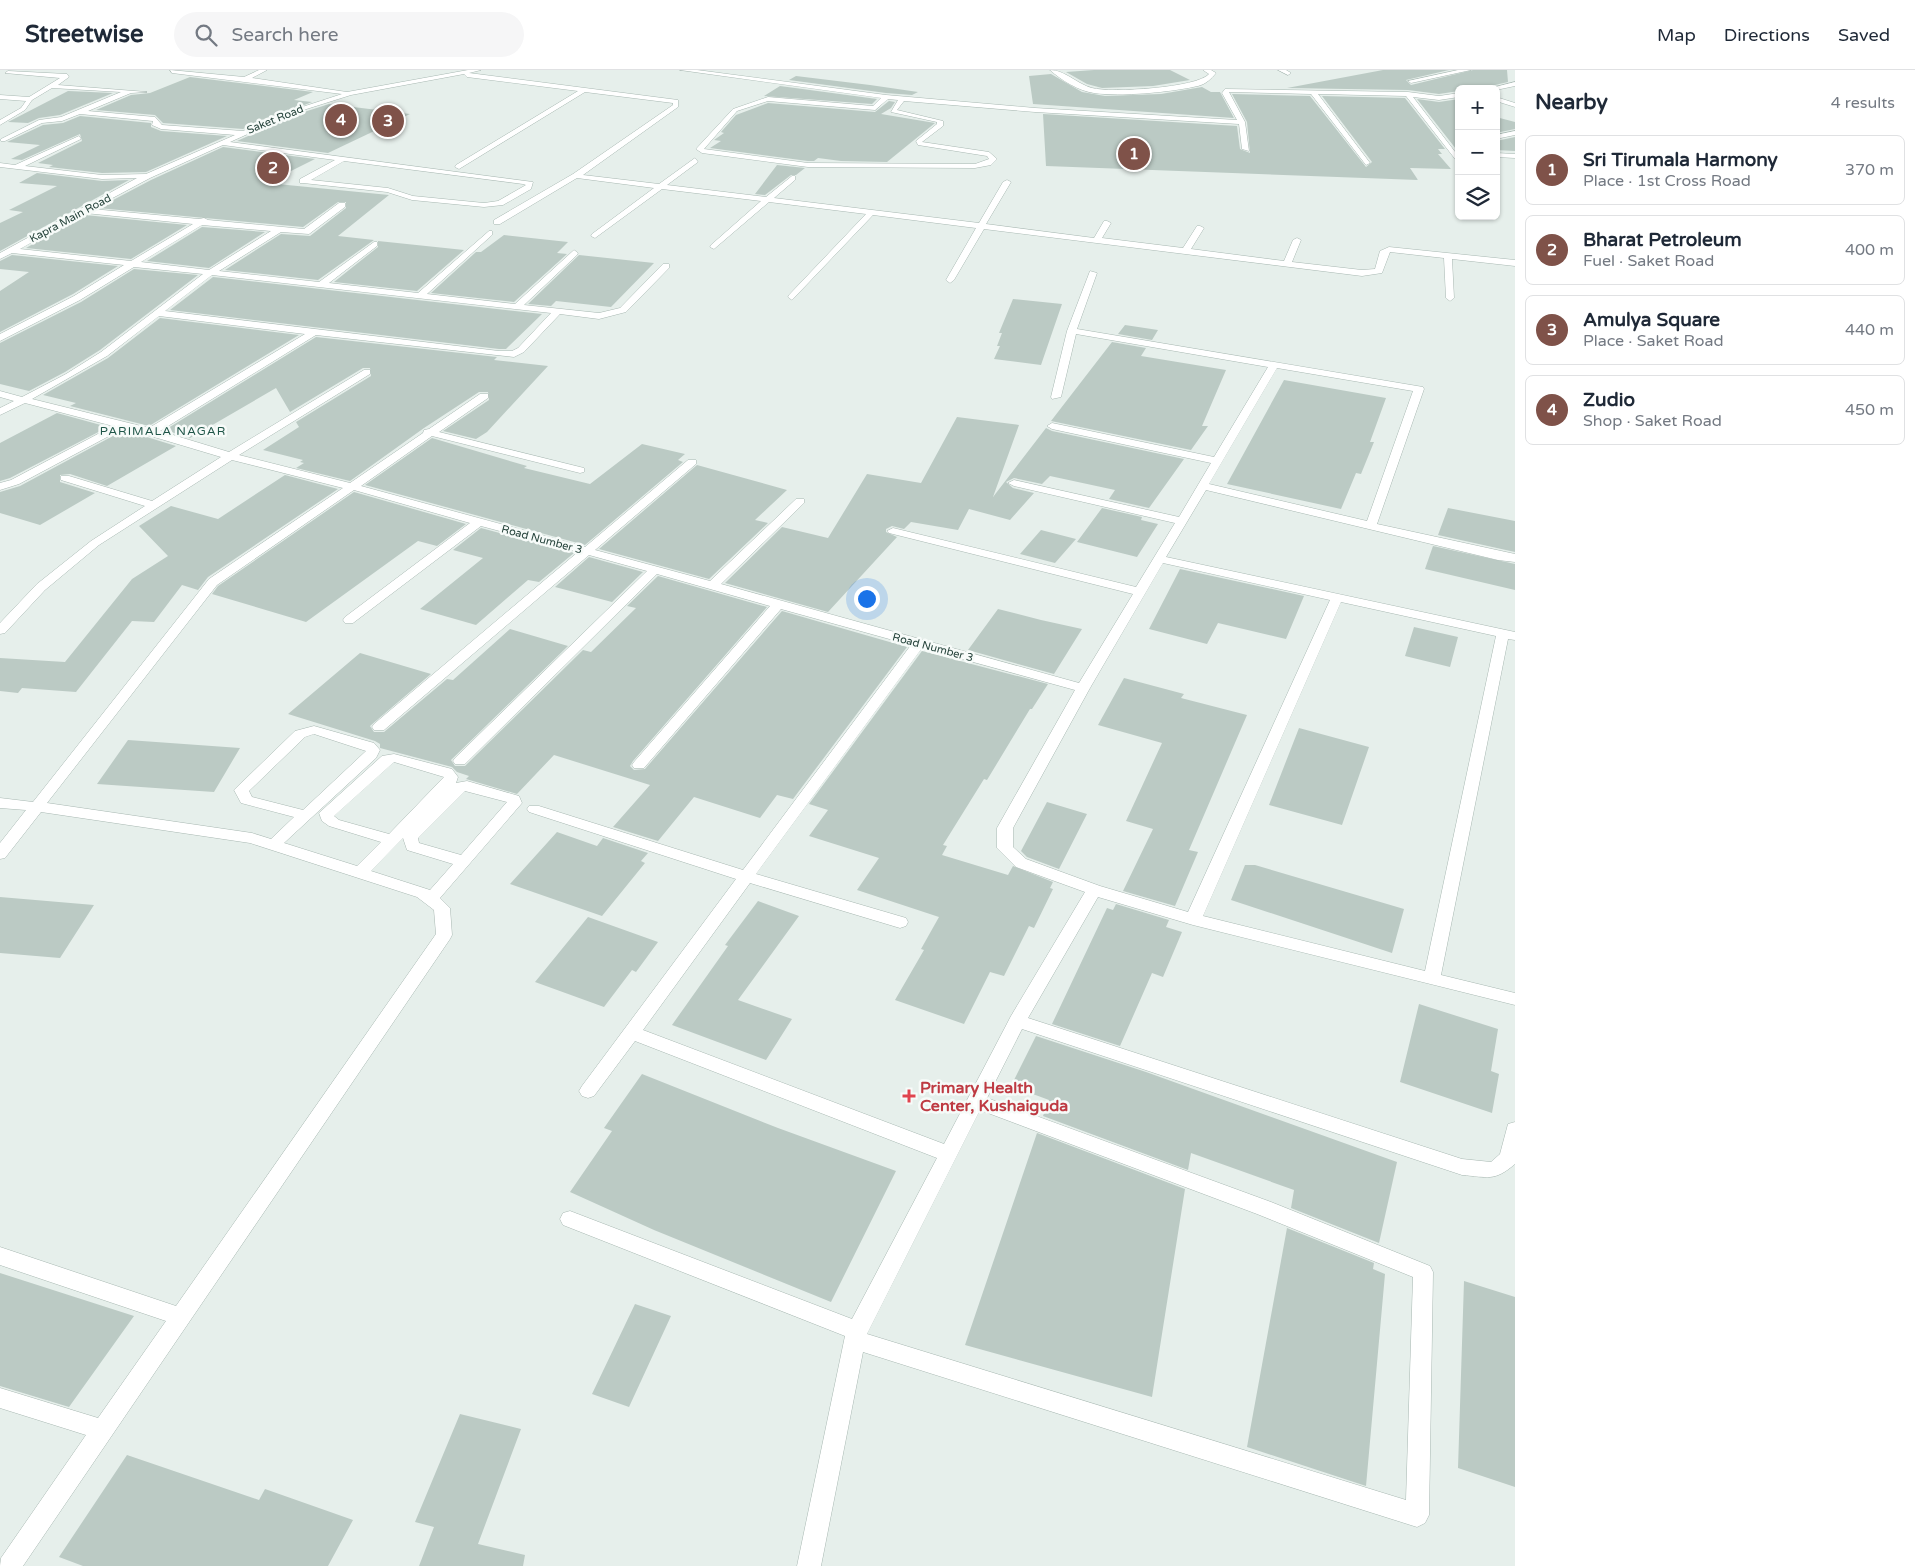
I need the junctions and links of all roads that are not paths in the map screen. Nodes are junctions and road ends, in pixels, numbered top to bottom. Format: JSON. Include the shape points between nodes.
{"nodes":[{"id":1,"x":14,"y":70,"type":"edge"},
{"id":2,"x":264,"y":70,"type":"edge"},
{"id":3,"x":478,"y":70,"type":"edge"},
{"id":4,"x":683,"y":70,"type":"edge"},
{"id":5,"x":1053,"y":70,"type":"edge"},
{"id":6,"x":1206,"y":70,"type":"edge"},
{"id":7,"x":1281,"y":70,"type":"edge"},
{"id":8,"x":1466,"y":70,"type":"edge"},
{"id":9,"x":172,"y":71,"type":"dead end"},
{"id":10,"x":460,"y":73,"type":"junction"},
{"id":11,"x":1288,"y":73,"type":"dead end"},
{"id":12,"x":245,"y":79,"type":"junction"},
{"id":13,"x":1411,"y":81,"type":"dead end"},
{"id":14,"x":1513,"y":85,"type":"edge"},
{"id":15,"x":50,"y":86,"type":"junction"},
{"id":16,"x":1500,"y":87,"type":"edge"},
{"id":17,"x":585,"y":89,"type":"junction"},
{"id":18,"x":130,"y":91,"type":"junction"},
{"id":19,"x":1312,"y":91,"type":"junction"},
{"id":20,"x":144,"y":92,"type":"dead end"},
{"id":21,"x":350,"y":93,"type":"junction"},
{"id":22,"x":1408,"y":94,"type":"junction"},
{"id":23,"x":1455,"y":95,"type":"edge"},
{"id":24,"x":0,"y":97,"type":"edge"},
{"id":25,"x":886,"y":97,"type":"junction"},
{"id":26,"x":30,"y":99,"type":"junction"},
{"id":27,"x":902,"y":99,"type":"junction"},
{"id":28,"x":1500,"y":100,"type":"edge"},
{"id":29,"x":1515,"y":105,"type":"edge"},
{"id":30,"x":875,"y":108,"type":"junction"},
{"id":31,"x":893,"y":111,"type":"junction"},
{"id":32,"x":81,"y":112,"type":"junction"},
{"id":33,"x":1242,"y":122,"type":"junction"},
{"id":34,"x":0,"y":123,"type":"edge"},
{"id":35,"x":242,"y":133,"type":"junction"},
{"id":36,"x":1515,"y":133,"type":"edge"},
{"id":37,"x":1500,"y":137,"type":"edge"},
{"id":38,"x":79,"y":138,"type":"dead end"},
{"id":39,"x":3,"y":140,"type":"dead end"},
{"id":40,"x":222,"y":143,"type":"junction"},
{"id":41,"x":1246,"y":149,"type":"dead end"},
{"id":42,"x":1455,"y":152,"type":"edge"},
{"id":43,"x":1500,"y":155,"type":"edge"},
{"id":44,"x":1515,"y":156,"type":"edge"},
{"id":45,"x":342,"y":159,"type":"junction"},
{"id":46,"x":695,"y":160,"type":"dead end"},
{"id":47,"x":1366,"y":163,"type":"dead end"},
{"id":48,"x":0,"y":165,"type":"edge"},
{"id":49,"x":15,"y":167,"type":"junction"},
{"id":50,"x":458,"y":167,"type":"dead end"},
{"id":51,"x":576,"y":176,"type":"junction"},
{"id":52,"x":102,"y":178,"type":"junction"},
{"id":53,"x":792,"y":178,"type":"dead end"},
{"id":54,"x":143,"y":179,"type":"junction"},
{"id":55,"x":1007,"y":182,"type":"dead end"},
{"id":56,"x":662,"y":186,"type":"junction"},
{"id":57,"x":125,"y":189,"type":"junction"},
{"id":58,"x":767,"y":199,"type":"junction"},
{"id":59,"x":342,"y":205,"type":"dead end"},
{"id":60,"x":85,"y":211,"type":"junction"},
{"id":61,"x":872,"y":212,"type":"junction"},
{"id":62,"x":204,"y":220,"type":"junction"},
{"id":63,"x":497,"y":222,"type":"dead end"},
{"id":64,"x":1107,"y":223,"type":"dead end"},
{"id":65,"x":982,"y":226,"type":"junction"},
{"id":66,"x":1200,"y":228,"type":"dead end"},
{"id":67,"x":280,"y":229,"type":"junction"},
{"id":68,"x":489,"y":233,"type":"dead end"},
{"id":69,"x":596,"y":236,"type":"dead end"},
{"id":70,"x":1097,"y":240,"type":"junction"},
{"id":71,"x":1297,"y":240,"type":"dead end"},
{"id":72,"x":374,"y":244,"type":"dead end"},
{"id":73,"x":714,"y":247,"type":"dead end"},
{"id":74,"x":10,"y":250,"type":"junction"},
{"id":75,"x":1186,"y":251,"type":"junction"},
{"id":76,"x":574,"y":252,"type":"dead end"},
{"id":77,"x":1448,"y":255,"type":"junction"},
{"id":78,"x":0,"y":256,"type":"edge"},
{"id":79,"x":136,"y":263,"type":"junction"},
{"id":80,"x":1515,"y":263,"type":"edge"},
{"id":81,"x":1287,"y":264,"type":"junction"},
{"id":82,"x":666,"y":266,"type":"dead end"},
{"id":83,"x":211,"y":272,"type":"junction"},
{"id":84,"x":1094,"y":273,"type":"dead end"},
{"id":85,"x":950,"y":280,"type":"dead end"},
{"id":86,"x":322,"y":284,"type":"junction"},
{"id":87,"x":421,"y":295,"type":"junction"},
{"id":88,"x":792,"y":297,"type":"dead end"},
{"id":89,"x":1450,"y":298,"type":"dead end"},
{"id":90,"x":519,"y":306,"type":"junction"},
{"id":91,"x":558,"y":311,"type":"junction"},
{"id":92,"x":155,"y":313,"type":"junction"},
{"id":93,"x":1072,"y":331,"type":"junction"},
{"id":94,"x":314,"y":332,"type":"junction"},
{"id":95,"x":0,"y":338,"type":"edge"},
{"id":96,"x":1274,"y":365,"type":"junction"},
{"id":97,"x":367,"y":372,"type":"dead end"},
{"id":98,"x":0,"y":394,"type":"edge"},
{"id":99,"x":484,"y":396,"type":"dead end"},
{"id":100,"x":1056,"y":397,"type":"dead end"},
{"id":101,"x":24,"y":401,"type":"junction"},
{"id":102,"x":0,"y":412,"type":"edge"},
{"id":103,"x":122,"y":425,"type":"junction"},
{"id":104,"x":1052,"y":426,"type":"dead end"},
{"id":105,"x":151,"y":432,"type":"junction"},
{"id":106,"x":428,"y":432,"type":"junction"},
{"id":107,"x":230,"y":456,"type":"junction"},
{"id":108,"x":1218,"y":460,"type":"junction"},
{"id":109,"x":692,"y":462,"type":"dead end"},
{"id":110,"x":580,"y":470,"type":"dead end"},
{"id":111,"x":65,"y":478,"type":"dead end"},
{"id":112,"x":1014,"y":483,"type":"dead end"},
{"id":113,"x":350,"y":486,"type":"junction"},
{"id":114,"x":1203,"y":486,"type":"junction"},
{"id":115,"x":0,"y":487,"type":"edge"},
{"id":116,"x":800,"y":501,"type":"dead end"},
{"id":117,"x":153,"y":505,"type":"junction"},
{"id":118,"x":1182,"y":521,"type":"junction"},
{"id":119,"x":478,"y":522,"type":"junction"},
{"id":120,"x":1371,"y":526,"type":"junction"},
{"id":121,"x":894,"y":531,"type":"dead end"},
{"id":122,"x":588,"y":552,"type":"junction"},
{"id":123,"x":1515,"y":558,"type":"edge"},
{"id":124,"x":1160,"y":559,"type":"junction"},
{"id":125,"x":654,"y":570,"type":"junction"},
{"id":126,"x":712,"y":586,"type":"junction"},
{"id":127,"x":1140,"y":592,"type":"junction"},
{"id":128,"x":1337,"y":598,"type":"junction"},
{"id":129,"x":778,"y":604,"type":"junction"},
{"id":130,"x":349,"y":620,"type":"dead end"},
{"id":131,"x":0,"y":630,"type":"edge"},
{"id":132,"x":1509,"y":635,"type":"edge"},
{"id":133,"x":919,"y":643,"type":"junction"},
{"id":134,"x":1083,"y":688,"type":"junction"},
{"id":135,"x":378,"y":727,"type":"dead end"},
{"id":136,"x":460,"y":762,"type":"dead end"},
{"id":137,"x":638,"y":765,"type":"dead end"},
{"id":138,"x":0,"y":804,"type":"edge"},
{"id":139,"x":39,"y":807,"type":"junction"},
{"id":140,"x":534,"y":809,"type":"dead end"},
{"id":141,"x":305,"y":815,"type":"junction"},
{"id":142,"x":390,"y":839,"type":"junction"},
{"id":143,"x":273,"y":845,"type":"junction"},
{"id":144,"x":0,"y":854,"type":"edge"},
{"id":145,"x":465,"y":862,"type":"junction"},
{"id":146,"x":358,"y":872,"type":"junction"},
{"id":147,"x":747,"y":877,"type":"junction"},
{"id":148,"x":1094,"y":890,"type":"junction"},
{"id":149,"x":431,"y":899,"type":"junction"},
{"id":150,"x":1193,"y":919,"type":"junction"},
{"id":151,"x":900,"y":922,"type":"dead end"},
{"id":152,"x":1432,"y":979,"type":"junction"},
{"id":153,"x":1515,"y":999,"type":"edge"},
{"id":154,"x":1017,"y":1021,"type":"junction"},
{"id":155,"x":632,"y":1033,"type":"junction"},
{"id":156,"x":588,"y":1091,"type":"dead end"},
{"id":157,"x":975,"y":1101,"type":"junction"},
{"id":158,"x":1515,"y":1129,"type":"edge"},
{"id":159,"x":948,"y":1154,"type":"junction"},
{"id":160,"x":570,"y":1219,"type":"dead end"},
{"id":161,"x":0,"y":1256,"type":"edge"},
{"id":162,"x":180,"y":1317,"type":"junction"},
{"id":163,"x":857,"y":1335,"type":"junction"},
{"id":164,"x":0,"y":1398,"type":"edge"},
{"id":165,"x":102,"y":1430,"type":"junction"},
{"id":166,"x":9,"y":1566,"type":"edge"},
{"id":167,"x":809,"y":1566,"type":"edge"}],
"edges":[{"from":1,"to":15,"type":"street","via":[[8,73],[67,76]]},
{"from":2,"to":12,"type":"street"},
{"from":3,"to":10,"type":"street","name":"Saket Road"},
{"from":4,"to":25,"type":"street"},
{"from":5,"to":6,"type":"street","via":[[1081,88],[1113,92],[1197,84],[1208,80],[1213,73]]},
{"from":7,"to":11,"type":"street"},
{"from":8,"to":13,"type":"street"},
{"from":9,"to":12,"type":"street"},
{"from":10,"to":17,"type":"street"},
{"from":10,"to":21,"type":"street","name":"Saket Road"},
{"from":12,"to":21,"type":"street"},
{"from":14,"to":16,"type":"street"},
{"from":15,"to":18,"type":"street"},
{"from":15,"to":26,"type":"street"},
{"from":17,"to":50,"type":"street"},
{"from":17,"to":51,"type":"street","via":[[676,101],[676,106]]},
{"from":18,"to":20,"type":"street"},
{"from":18,"to":32,"type":"street"},
{"from":19,"to":22,"type":"street"},
{"from":19,"to":33,"type":"street","via":[[1227,90],[1224,92]]},
{"from":19,"to":47,"type":"street"},
{"from":21,"to":35,"type":"street","name":"Saket Road","via":[[294,111]]},
{"from":22,"to":23,"type":"street","via":[[1438,98]]},
{"from":22,"to":42,"type":"street"},
{"from":24,"to":26,"type":"street"},
{"from":25,"to":27,"type":"street"},
{"from":25,"to":30,"type":"street"},
{"from":26,"to":34,"type":"street","via":[[23,109]]},
{"from":27,"to":31,"type":"street"},
{"from":27,"to":33,"type":"street"},
{"from":28,"to":29,"type":"street"},
{"from":30,"to":31,"type":"street"},
{"from":30,"to":31,"type":"street","via":[[768,99],[736,110],[700,149],[813,165],[975,166],[993,159],[990,154],[980,151],[920,144],[918,142],[941,125],[940,121]]},
{"from":32,"to":35,"type":"street","via":[[155,119],[154,124],[161,127]]},
{"from":32,"to":39,"type":"street","via":[[62,119],[41,121]]},
{"from":33,"to":41,"type":"street"},
{"from":35,"to":40,"type":"street","name":"Saket Road"},
{"from":36,"to":37,"type":"street"},
{"from":38,"to":49,"type":"street"},
{"from":40,"to":45,"type":"street"},
{"from":40,"to":54,"type":"street","name":"Saket Road"},
{"from":43,"to":44,"type":"street"},
{"from":45,"to":45,"type":"street","via":[[303,181],[388,190],[412,198],[484,205],[500,203],[530,184]]},
{"from":46,"to":56,"type":"street"},
{"from":48,"to":49,"type":"street"},
{"from":49,"to":52,"type":"street"},
{"from":51,"to":56,"type":"street"},
{"from":51,"to":63,"type":"street"},
{"from":52,"to":54,"type":"street"},
{"from":52,"to":57,"type":"street"},
{"from":53,"to":58,"type":"street"},
{"from":54,"to":57,"type":"street","name":"Kapra Main Road"},
{"from":55,"to":65,"type":"street"},
{"from":56,"to":58,"type":"street"},
{"from":56,"to":69,"type":"street"},
{"from":57,"to":60,"type":"street","name":"Kapra Main Road"},
{"from":58,"to":61,"type":"street"},
{"from":58,"to":73,"type":"street"},
{"from":59,"to":67,"type":"street","via":[[306,232]]},
{"from":60,"to":62,"type":"street"},
{"from":60,"to":74,"type":"street","name":"Kapra Main Road"},
{"from":61,"to":65,"type":"street"},
{"from":61,"to":88,"type":"street"},
{"from":62,"to":67,"type":"street"},
{"from":62,"to":79,"type":"street"},
{"from":64,"to":70,"type":"street"},
{"from":65,"to":70,"type":"street"},
{"from":65,"to":85,"type":"street"},
{"from":66,"to":75,"type":"street"},
{"from":67,"to":83,"type":"street"},
{"from":68,"to":87,"type":"street"},
{"from":70,"to":75,"type":"street"},
{"from":71,"to":81,"type":"street"},
{"from":72,"to":86,"type":"street"},
{"from":74,"to":78,"type":"street","name":"Kapra Main Road"},
{"from":74,"to":79,"type":"street"},
{"from":75,"to":81,"type":"street"},
{"from":76,"to":90,"type":"street"},
{"from":77,"to":80,"type":"street"},
{"from":77,"to":81,"type":"street","via":[[1389,249],[1384,251],[1379,271],[1372,273]]},
{"from":77,"to":89,"type":"street"},
{"from":79,"to":83,"type":"street"},
{"from":79,"to":95,"type":"street"},
{"from":82,"to":91,"type":"street","via":[[623,310],[615,314],[599,316]]},
{"from":83,"to":86,"type":"street"},
{"from":83,"to":92,"type":"street"},
{"from":84,"to":93,"type":"street"},
{"from":86,"to":87,"type":"street"},
{"from":87,"to":90,"type":"street"},
{"from":90,"to":91,"type":"street"},
{"from":91,"to":94,"type":"street","via":[[514,354]]},
{"from":92,"to":94,"type":"street"},
{"from":92,"to":101,"type":"street","via":[[104,354]]},
{"from":93,"to":96,"type":"street"},
{"from":93,"to":100,"type":"street"},
{"from":94,"to":105,"type":"street"},
{"from":96,"to":108,"type":"street"},
{"from":96,"to":120,"type":"street","via":[[1419,389]]},
{"from":97,"to":107,"type":"street"},
{"from":98,"to":101,"type":"street","name":"Road Number 3"},
{"from":99,"to":106,"type":"street"},
{"from":101,"to":102,"type":"street"},
{"from":101,"to":103,"type":"street","name":"Road Number 3"},
{"from":103,"to":105,"type":"street","name":"Road Number 3"},
{"from":103,"to":115,"type":"street"},
{"from":104,"to":108,"type":"street"},
{"from":105,"to":107,"type":"street","name":"Road Number 3"},
{"from":106,"to":110,"type":"street"},
{"from":106,"to":113,"type":"street"},
{"from":107,"to":113,"type":"street","name":"Road Number 3"},
{"from":107,"to":117,"type":"street"},
{"from":108,"to":114,"type":"street"},
{"from":109,"to":122,"type":"street"},
{"from":111,"to":117,"type":"street"},
{"from":112,"to":118,"type":"street"},
{"from":113,"to":119,"type":"street","name":"Road Number 3"},
{"from":113,"to":139,"type":"street","via":[[213,582]]},
{"from":114,"to":118,"type":"street"},
{"from":114,"to":120,"type":"street"},
{"from":116,"to":126,"type":"street"},
{"from":117,"to":131,"type":"street","via":[[95,543],[41,587]]},
{"from":118,"to":124,"type":"street"},
{"from":119,"to":122,"type":"street","name":"Road Number 3"},
{"from":119,"to":130,"type":"street"},
{"from":120,"to":123,"type":"street"},
{"from":121,"to":127,"type":"street"},
{"from":122,"to":125,"type":"street","name":"Road Number 3"},
{"from":122,"to":135,"type":"street"},
{"from":124,"to":127,"type":"street"},
{"from":124,"to":128,"type":"street"},
{"from":125,"to":126,"type":"street","name":"Road Number 3"},
{"from":125,"to":136,"type":"street"},
{"from":126,"to":129,"type":"street","name":"Road Number 3"},
{"from":127,"to":134,"type":"street"},
{"from":128,"to":132,"type":"street"},
{"from":128,"to":150,"type":"street"},
{"from":129,"to":133,"type":"street","name":"Road Number 3"},
{"from":129,"to":137,"type":"street"},
{"from":132,"to":152,"type":"street"},
{"from":133,"to":134,"type":"street","name":"Road Number 3"},
{"from":133,"to":147,"type":"street"},
{"from":134,"to":148,"type":"street","via":[[1005,828],[1005,848],[1022,863]]},
{"from":138,"to":139,"type":"street"},
{"from":139,"to":143,"type":"street","via":[[252,838]]},
{"from":139,"to":144,"type":"street"},
{"from":140,"to":147,"type":"street"},
{"from":141,"to":141,"type":"street","via":[[371,755],[373,750],[369,746],[314,730],[307,731],[240,790],[246,800]]},
{"from":141,"to":143,"type":"street"},
{"from":142,"to":142,"type":"street","via":[[449,782],[451,777],[447,772],[387,759],[326,813],[334,823]]},
{"from":142,"to":146,"type":"street"},
{"from":143,"to":146,"type":"street"},
{"from":145,"to":145,"type":"street","via":[[516,804],[514,799],[461,786],[410,838],[412,846]]},
{"from":145,"to":149,"type":"street"},
{"from":146,"to":149,"type":"street","via":[[423,893]]},
{"from":147,"to":151,"type":"street"},
{"from":147,"to":155,"type":"street"},
{"from":148,"to":150,"type":"street"},
{"from":148,"to":154,"type":"street"},
{"from":149,"to":162,"type":"street","via":[[442,908],[444,935]]},
{"from":150,"to":152,"type":"street"},
{"from":152,"to":153,"type":"street"},
{"from":154,"to":157,"type":"street"},
{"from":154,"to":158,"type":"street","via":[[1462,1167],[1495,1170],[1509,1158]]},
{"from":155,"to":156,"type":"street"},
{"from":155,"to":159,"type":"street"},
{"from":157,"to":159,"type":"street"},
{"from":157,"to":163,"type":"street","via":[[1264,1208],[1423,1272],[1417,1515]]},
{"from":159,"to":163,"type":"street"},
{"from":160,"to":163,"type":"street"},
{"from":161,"to":162,"type":"street"},
{"from":162,"to":165,"type":"street"},
{"from":163,"to":167,"type":"street"},
{"from":164,"to":165,"type":"street"},
{"from":165,"to":166,"type":"street"}]}
